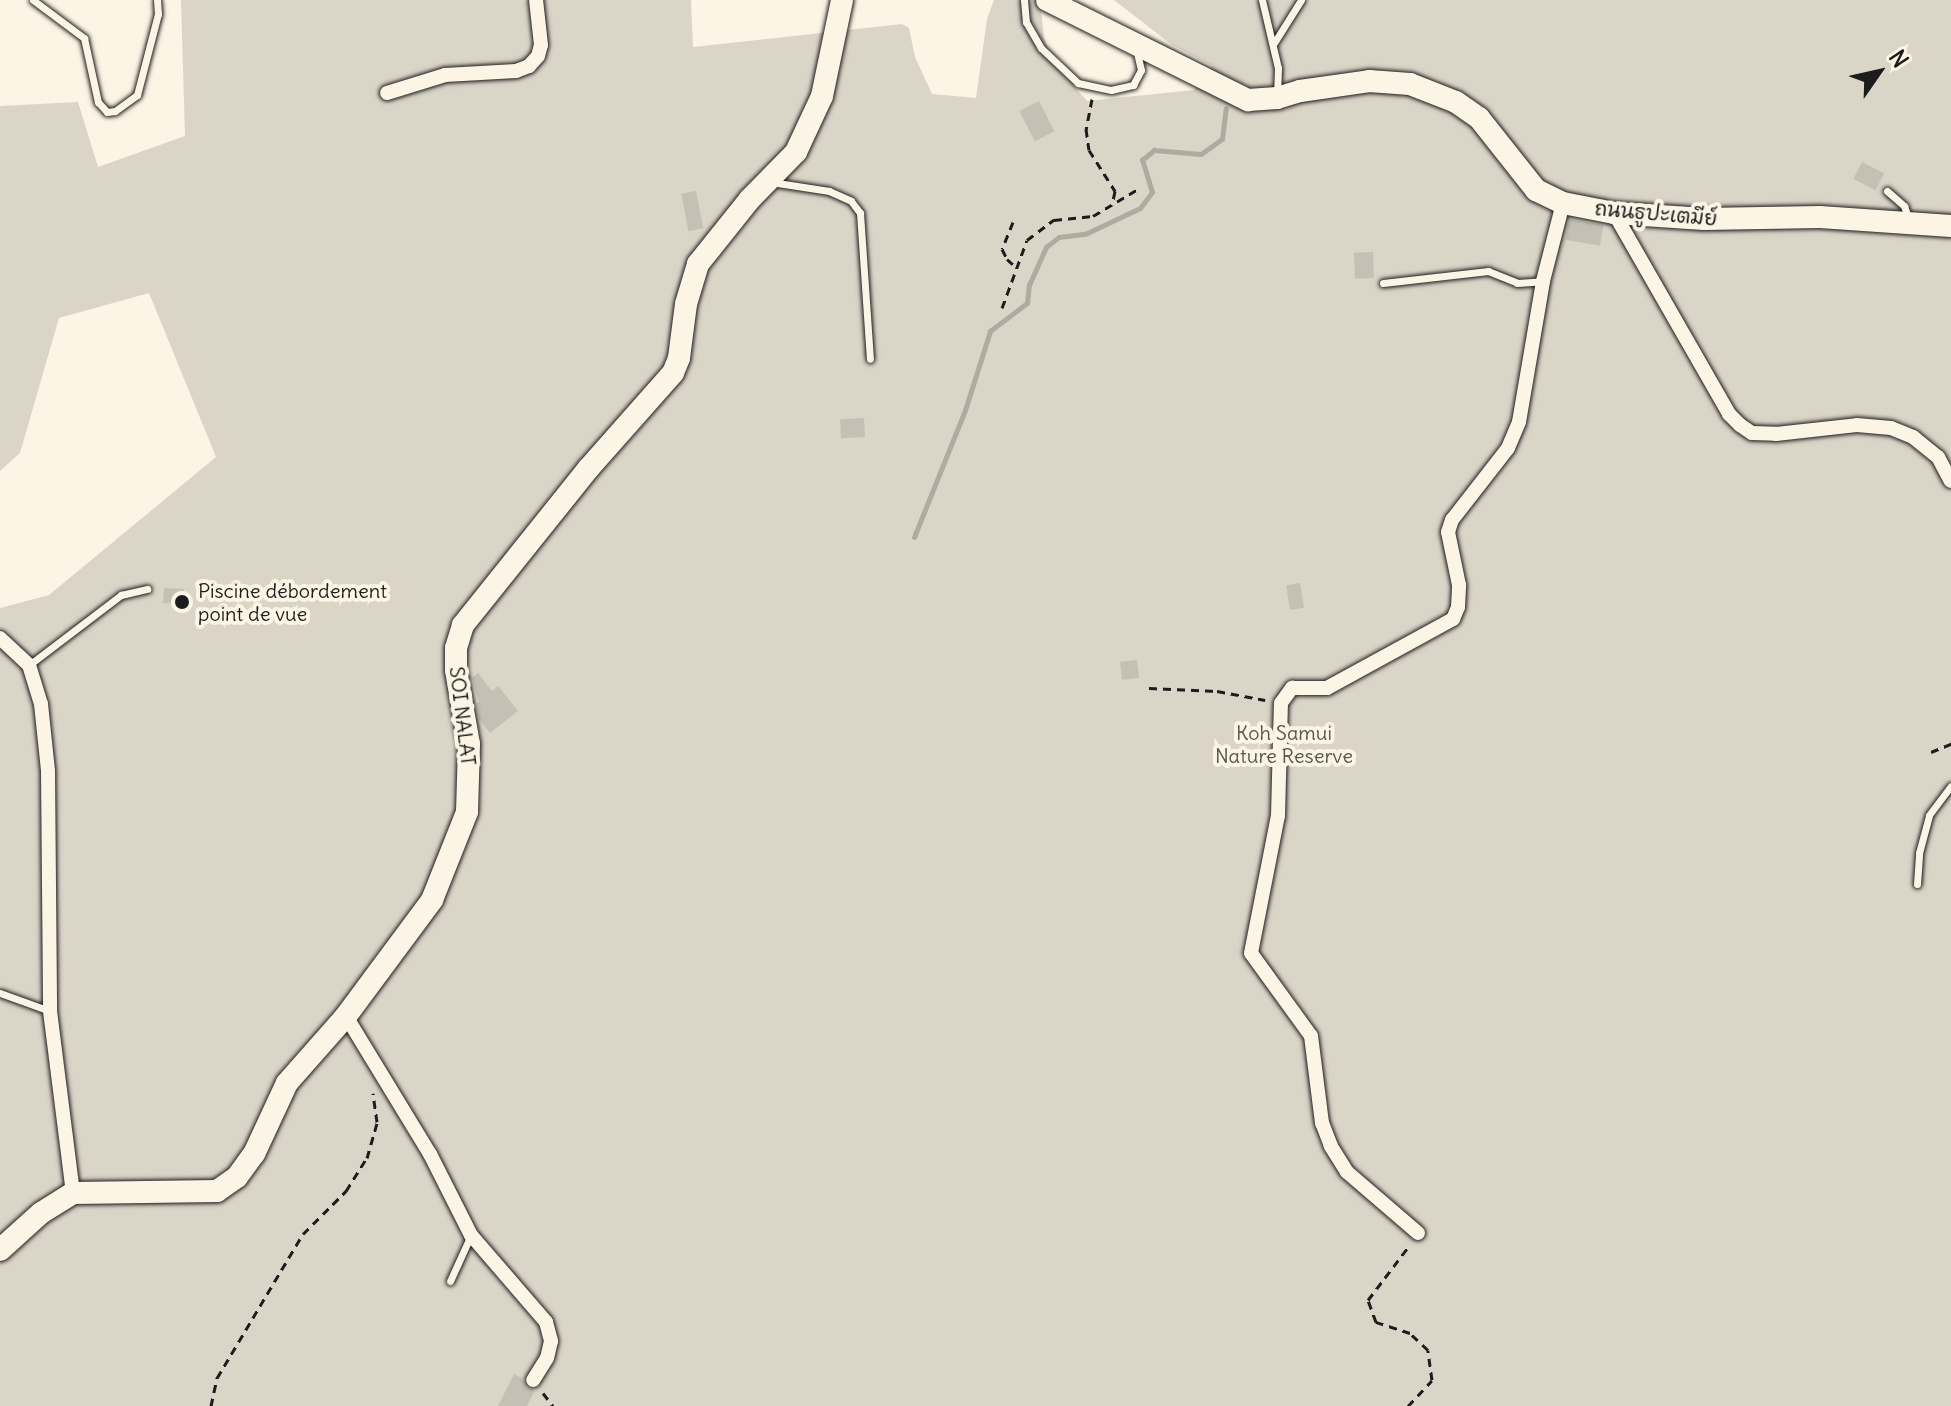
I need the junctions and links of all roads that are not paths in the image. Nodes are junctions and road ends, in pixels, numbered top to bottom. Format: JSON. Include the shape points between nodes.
{"nodes":[{"id":1,"x":33,"y":0,"type":"edge"},
{"id":2,"x":157,"y":0,"type":"edge"},
{"id":3,"x":536,"y":0,"type":"edge"},
{"id":4,"x":842,"y":0,"type":"edge"},
{"id":5,"x":1024,"y":0,"type":"edge"},
{"id":6,"x":1047,"y":0,"type":"edge"},
{"id":7,"x":1262,"y":0,"type":"edge"},
{"id":8,"x":1301,"y":0,"type":"edge"},
{"id":9,"x":1274,"y":43,"type":"junction"},
{"id":10,"x":1135,"y":44,"type":"junction"},
{"id":11,"x":387,"y":93,"type":"dead end"},
{"id":12,"x":1277,"y":98,"type":"junction"},
{"id":13,"x":769,"y":181,"type":"junction"},
{"id":14,"x":1887,"y":191,"type":"dead end"},
{"id":15,"x":1563,"y":203,"type":"junction"},
{"id":16,"x":1614,"y":213,"type":"junction"},
{"id":17,"x":1912,"y":226,"type":"junction"},
{"id":18,"x":1951,"y":226,"type":"edge"},
{"id":19,"x":1543,"y":281,"type":"junction"},
{"id":20,"x":1383,"y":283,"type":"dead end"},
{"id":21,"x":870,"y":359,"type":"dead end"},
{"id":22,"x":1951,"y":481,"type":"edge"},
{"id":23,"x":147,"y":589,"type":"dead end"},
{"id":24,"x":0,"y":638,"type":"edge"},
{"id":25,"x":29,"y":665,"type":"junction"},
{"id":26,"x":1951,"y":786,"type":"edge"},
{"id":27,"x":1917,"y":884,"type":"dead end"},
{"id":28,"x":0,"y":993,"type":"edge"},
{"id":29,"x":50,"y":1011,"type":"junction"},
{"id":30,"x":346,"y":1016,"type":"junction"},
{"id":31,"x":73,"y":1193,"type":"junction"},
{"id":32,"x":1418,"y":1233,"type":"road end"},
{"id":33,"x":471,"y":1235,"type":"junction"},
{"id":34,"x":0,"y":1250,"type":"edge"},
{"id":35,"x":450,"y":1281,"type":"dead end"},
{"id":36,"x":533,"y":1380,"type":"dead end"}],
"edges":[{"from":1,"to":2,"type":"lane","via":[[84,38],[98,102],[107,112],[137,95]]},
{"from":3,"to":11,"type":"street","via":[[541,45],[529,66],[445,75]]},
{"from":4,"to":13,"type":"street","name":"SOI NALAT","via":[[822,96],[796,152]]},
{"from":5,"to":10,"type":"lane","via":[[1026,22],[1041,48],[1078,83],[1111,90],[1133,85],[1141,70]]},
{"from":6,"to":10,"type":"street","name":"ถนนธูปะเตมีย์"},
{"from":7,"to":9,"type":"lane"},
{"from":8,"to":9,"type":"lane"},
{"from":9,"to":12,"type":"lane"},
{"from":10,"to":12,"type":"street","name":"ถนนธูปะเตมีย์","via":[[1248,100]]},
{"from":12,"to":15,"type":"street","name":"ถนนธูปะเตมีย์","via":[[1369,81],[1410,84],[1456,102],[1479,118],[1536,190]]},
{"from":13,"to":21,"type":"lane","via":[[829,191],[851,201],[860,213]]},
{"from":13,"to":30,"type":"street","name":"SOI NALAT","via":[[698,264],[673,373],[463,625],[456,670],[469,744],[467,812],[432,900]]},
{"from":14,"to":17,"type":"lane","via":[[1904,206]]},
{"from":15,"to":16,"type":"street","name":"ถนนธูปะเตมีย์"},
{"from":15,"to":19,"type":"street"},
{"from":16,"to":17,"type":"street","name":"ถนนธูปะเตมีย์","via":[[1704,219],[1820,217]]},
{"from":16,"to":22,"type":"street","via":[[1740,425],[1752,433],[1776,434],[1857,425],[1891,428],[1938,457]]},
{"from":17,"to":18,"type":"street","name":"ถนนธูปะเตมีย์"},
{"from":19,"to":20,"type":"lane","via":[[1517,283],[1488,271]]},
{"from":19,"to":32,"type":"street","via":[[1519,422],[1508,448],[1448,532],[1459,585],[1453,619],[1327,688],[1292,688],[1281,703],[1278,816],[1251,953],[1311,1036],[1322,1123],[1331,1146],[1347,1172]]},
{"from":23,"to":25,"type":"lane","via":[[121,595]]},
{"from":24,"to":25,"type":"street"},
{"from":25,"to":29,"type":"street","via":[[41,704],[48,771]]},
{"from":26,"to":27,"type":"lane","via":[[1929,815]]},
{"from":28,"to":29,"type":"lane"},
{"from":29,"to":31,"type":"street"},
{"from":30,"to":31,"type":"street","name":"SOI NALAT","via":[[287,1083],[254,1154],[237,1177],[217,1191]]},
{"from":30,"to":33,"type":"street","via":[[430,1154]]},
{"from":31,"to":34,"type":"street"},
{"from":33,"to":35,"type":"lane"},
{"from":33,"to":36,"type":"street","via":[[546,1322],[551,1341]]}]}
